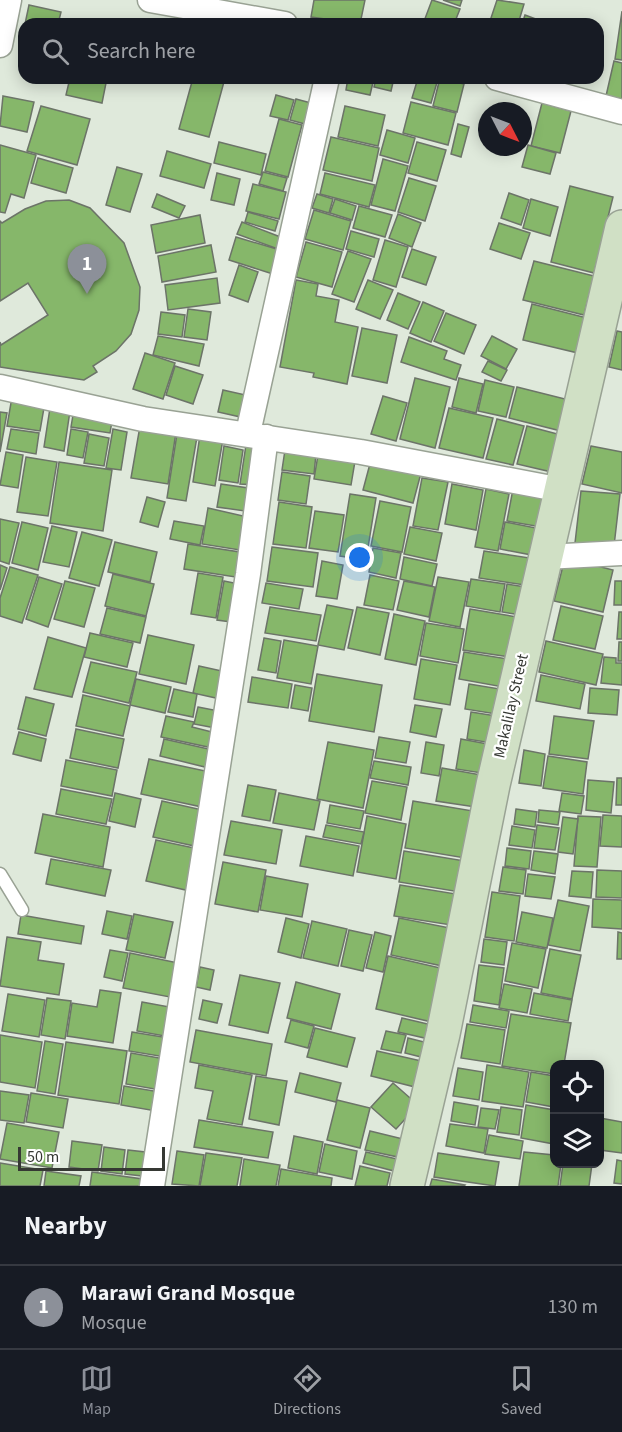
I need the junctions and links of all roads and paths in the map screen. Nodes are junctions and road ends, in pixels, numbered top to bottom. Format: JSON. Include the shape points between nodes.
{"nodes":[{"id":1,"x":9,"y":0,"type":"edge"},
{"id":2,"x":150,"y":0,"type":"edge"},
{"id":3,"x":193,"y":3,"type":"edge"},
{"id":4,"x":259,"y":18,"type":"edge"},
{"id":5,"x":0,"y":45,"type":"edge"},
{"id":6,"x":326,"y":84,"type":"edge"},
{"id":7,"x":519,"y":84,"type":"edge"},
{"id":8,"x":622,"y":112,"type":"edge"},
{"id":9,"x":622,"y":227,"type":"edge"},
{"id":10,"x":0,"y":387,"type":"edge"},
{"id":11,"x":257,"y":435,"type":"junction"},
{"id":12,"x":562,"y":490,"type":"junction"},
{"id":13,"x":622,"y":553,"type":"edge"},
{"id":14,"x":545,"y":557,"type":"junction"},
{"id":15,"x":0,"y":874,"type":"edge"},
{"id":16,"x":22,"y":910,"type":"dead end"},
{"id":17,"x":152,"y":1186,"type":"edge"},
{"id":18,"x":407,"y":1186,"type":"edge"}],
"edges":[{"from":1,"to":5,"type":"street"},
{"from":2,"to":3,"type":"street"},
{"from":3,"to":4,"type":"street"},
{"from":6,"to":11,"type":"street"},
{"from":7,"to":8,"type":"street"},
{"from":9,"to":12,"type":"main road","name":"Makalilay Street"},
{"from":10,"to":11,"type":"street","via":[[143,419]]},
{"from":11,"to":12,"type":"street"},
{"from":11,"to":17,"type":"street","via":[[248,574]]},
{"from":12,"to":14,"type":"main road","name":"Makalilay Street"},
{"from":13,"to":14,"type":"street"},
{"from":14,"to":18,"type":"main road","name":"Makalilay Street"},
{"from":15,"to":16,"type":"lane"}]}
